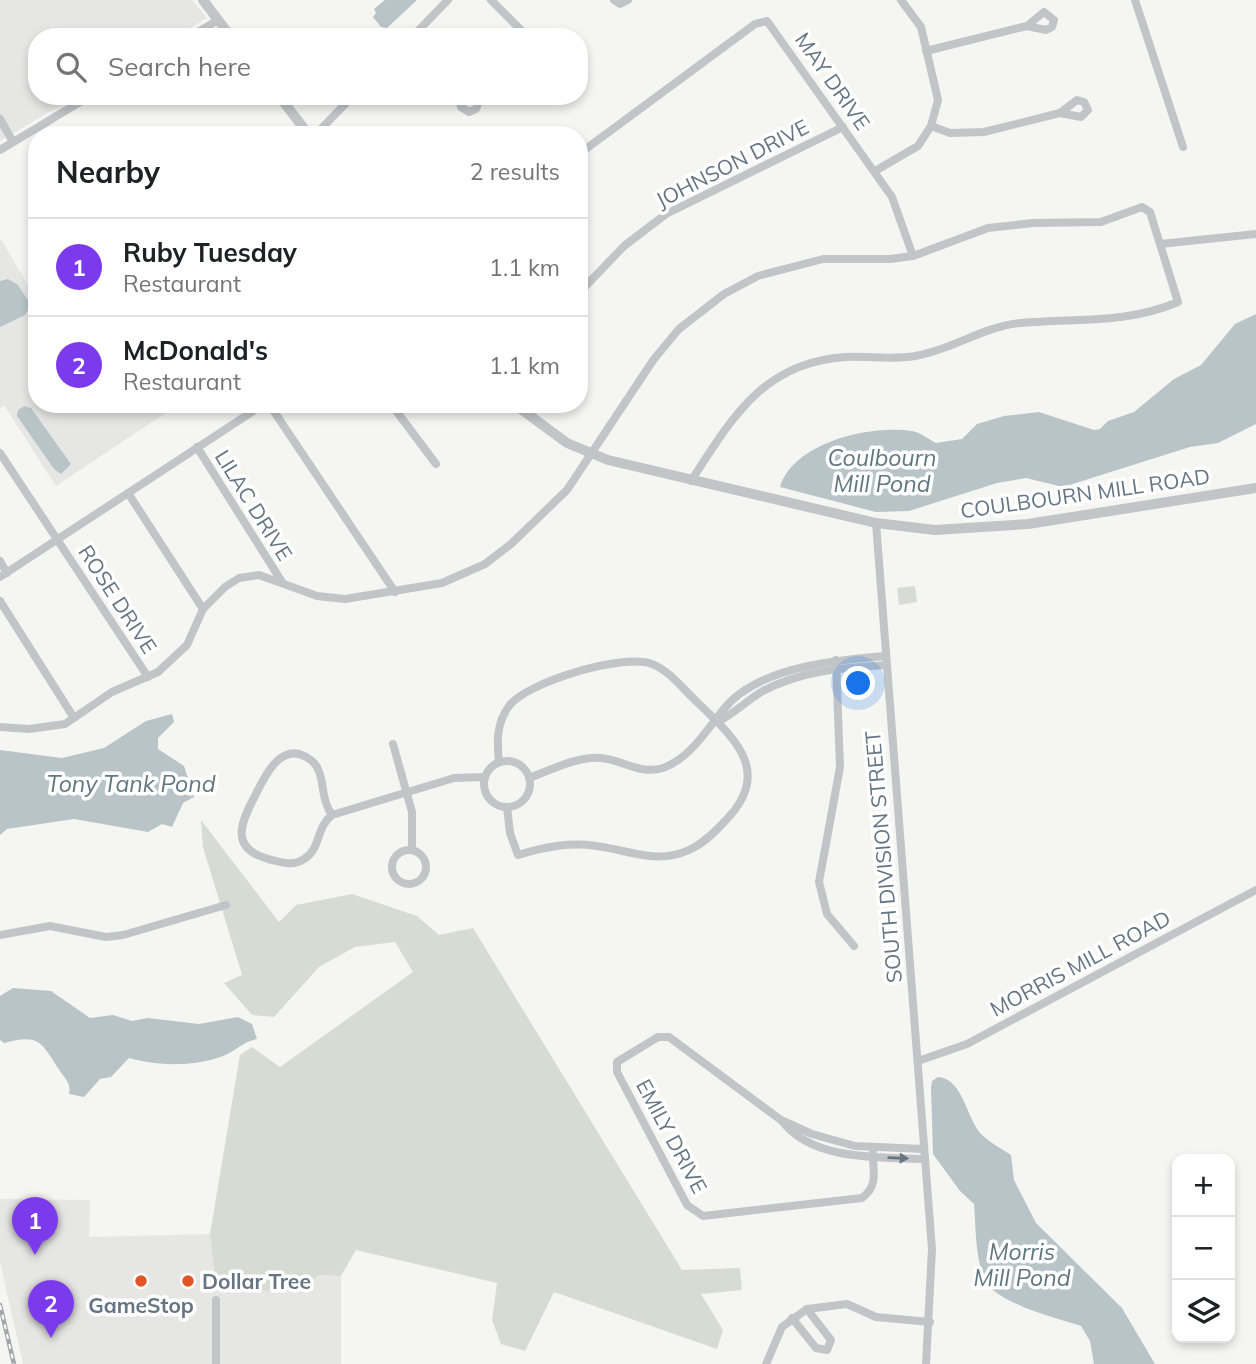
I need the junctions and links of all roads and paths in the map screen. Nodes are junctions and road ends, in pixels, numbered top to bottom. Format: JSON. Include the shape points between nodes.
{"nodes":[{"id":1,"x":202,"y":0,"type":"edge"},
{"id":2,"x":448,"y":0,"type":"edge"},
{"id":3,"x":491,"y":0,"type":"edge"},
{"id":4,"x":614,"y":0,"type":"edge"},
{"id":5,"x":628,"y":0,"type":"edge"},
{"id":6,"x":901,"y":0,"type":"edge"},
{"id":7,"x":1135,"y":0,"type":"edge"},
{"id":8,"x":218,"y":20,"type":"junction"},
{"id":9,"x":1027,"y":26,"type":"dead end"},
{"id":10,"x":205,"y":28,"type":"edge"},
{"id":11,"x":224,"y":28,"type":"edge"},
{"id":12,"x":421,"y":28,"type":"edge"},
{"id":13,"x":519,"y":28,"type":"edge"},
{"id":14,"x":926,"y":51,"type":"junction"},
{"id":15,"x":75,"y":105,"type":"edge"},
{"id":16,"x":286,"y":105,"type":"edge"},
{"id":17,"x":344,"y":105,"type":"edge"},
{"id":18,"x":461,"y":105,"type":"edge"},
{"id":19,"x":478,"y":105,"type":"edge"},
{"id":20,"x":1060,"y":113,"type":"dead end"},
{"id":21,"x":0,"y":119,"type":"edge"},
{"id":22,"x":40,"y":126,"type":"edge"},
{"id":23,"x":302,"y":126,"type":"edge"},
{"id":24,"x":324,"y":126,"type":"edge"},
{"id":25,"x":931,"y":126,"type":"junction"},
{"id":26,"x":843,"y":127,"type":"junction"},
{"id":27,"x":28,"y":133,"type":"edge"},
{"id":28,"x":13,"y":142,"type":"junction"},
{"id":29,"x":588,"y":147,"type":"edge"},
{"id":30,"x":1183,"y":147,"type":"dead end"},
{"id":31,"x":0,"y":150,"type":"edge"},
{"id":32,"x":875,"y":171,"type":"junction"},
{"id":33,"x":1256,"y":234,"type":"edge"},
{"id":34,"x":1160,"y":244,"type":"junction"},
{"id":35,"x":913,"y":256,"type":"junction"},
{"id":36,"x":588,"y":284,"type":"edge"},
{"id":37,"x":250,"y":413,"type":"edge"},
{"id":38,"x":276,"y":413,"type":"edge"},
{"id":39,"x":398,"y":413,"type":"edge"},
{"id":40,"x":525,"y":413,"type":"edge"},
{"id":41,"x":197,"y":447,"type":"junction"},
{"id":42,"x":0,"y":453,"type":"edge"},
{"id":43,"x":590,"y":454,"type":"junction"},
{"id":44,"x":436,"y":464,"type":"dead end"},
{"id":45,"x":691,"y":481,"type":"junction"},
{"id":46,"x":1256,"y":488,"type":"edge"},
{"id":47,"x":128,"y":493,"type":"junction"},
{"id":48,"x":876,"y":523,"type":"junction"},
{"id":49,"x":58,"y":540,"type":"junction"},
{"id":50,"x":0,"y":561,"type":"edge"},
{"id":51,"x":4,"y":575,"type":"edge"},
{"id":52,"x":282,"y":582,"type":"junction"},
{"id":53,"x":395,"y":592,"type":"junction"},
{"id":54,"x":0,"y":601,"type":"edge"},
{"id":55,"x":203,"y":609,"type":"junction"},
{"id":56,"x":886,"y":660,"type":"junction"},
{"id":57,"x":837,"y":664,"type":"junction"},
{"id":58,"x":148,"y":677,"type":"junction"},
{"id":59,"x":75,"y":718,"type":"junction"},
{"id":60,"x":717,"y":722,"type":"junction"},
{"id":61,"x":0,"y":727,"type":"edge"},
{"id":62,"x":393,"y":744,"type":"dead end"},
{"id":63,"x":499,"y":762,"type":"junction"},
{"id":64,"x":485,"y":777,"type":"junction"},
{"id":65,"x":529,"y":778,"type":"junction"},
{"id":66,"x":407,"y":792,"type":"junction"},
{"id":67,"x":507,"y":807,"type":"junction"},
{"id":68,"x":332,"y":815,"type":"junction"},
{"id":69,"x":412,"y":850,"type":"junction"},
{"id":70,"x":1256,"y":890,"type":"edge"},
{"id":71,"x":226,"y":905,"type":"dead end"},
{"id":72,"x":0,"y":935,"type":"edge"},
{"id":73,"x":854,"y":946,"type":"dead end"},
{"id":74,"x":918,"y":1061,"type":"junction"},
{"id":75,"x":782,"y":1120,"type":"junction"},
{"id":76,"x":873,"y":1147,"type":"junction"},
{"id":77,"x":923,"y":1149,"type":"junction"},
{"id":78,"x":872,"y":1157,"type":"junction"},
{"id":79,"x":924,"y":1159,"type":"junction"},
{"id":80,"x":216,"y":1300,"type":"dead end"},
{"id":81,"x":807,"y":1309,"type":"junction"},
{"id":82,"x":792,"y":1318,"type":"junction"},
{"id":83,"x":930,"y":1322,"type":"junction"},
{"id":84,"x":216,"y":1364,"type":"edge"},
{"id":85,"x":766,"y":1364,"type":"edge"},
{"id":86,"x":926,"y":1364,"type":"edge"}],
"edges":[{"from":1,"to":8,"type":"street"},
{"from":2,"to":12,"type":"street"},
{"from":3,"to":13,"type":"street"},
{"from":4,"to":5,"type":"street","via":[[620,4]]},
{"from":6,"to":14,"type":"street","via":[[915,15]]},
{"from":7,"to":30,"type":"street"},
{"from":8,"to":10,"type":"street"},
{"from":8,"to":11,"type":"street"},
{"from":9,"to":14,"type":"street"},
{"from":14,"to":25,"type":"street","via":[[938,100]]},
{"from":15,"to":22,"type":"street"},
{"from":16,"to":23,"type":"street"},
{"from":17,"to":24,"type":"street"},
{"from":18,"to":19,"type":"street","via":[[468,113]]},
{"from":20,"to":25,"type":"street","via":[[970,134]]},
{"from":21,"to":28,"type":"street"},
{"from":25,"to":32,"type":"street","via":[[918,146]]},
{"from":26,"to":29,"type":"street","name":"MAY DRIVE","via":[[767,21],[755,24]]},
{"from":26,"to":32,"type":"street","name":"MAY DRIVE"},
{"from":26,"to":36,"type":"street","name":"JOHNSON DRIVE","via":[[666,214],[624,246]]},
{"from":27,"to":28,"type":"street"},
{"from":28,"to":31,"type":"street"},
{"from":32,"to":35,"type":"street","name":"MAY DRIVE","via":[[903,221]]},
{"from":33,"to":34,"type":"street"},
{"from":34,"to":35,"type":"street","via":[[1150,212],[1142,207],[1101,222],[988,228]]},
{"from":34,"to":45,"type":"street","via":[[1178,302],[1135,317],[1012,324],[915,356],[847,357],[803,365],[748,399]]},
{"from":35,"to":43,"type":"street","via":[[823,259],[779,269],[724,294],[665,345]]},
{"from":37,"to":41,"type":"street"},
{"from":38,"to":53,"type":"street"},
{"from":39,"to":44,"type":"street"},
{"from":40,"to":43,"type":"street"},
{"from":41,"to":47,"type":"street"},
{"from":41,"to":52,"type":"street","name":"LILAC DRIVE"},
{"from":42,"to":49,"type":"street","name":"ROSE DRIVE"},
{"from":43,"to":45,"type":"street"},
{"from":43,"to":53,"type":"street","via":[[567,490],[497,556],[460,578]]},
{"from":45,"to":48,"type":"street"},
{"from":46,"to":48,"type":"street","name":"COULBOURN MILL ROAD","via":[[979,530]]},
{"from":47,"to":49,"type":"street"},
{"from":47,"to":55,"type":"street"},
{"from":48,"to":56,"type":"street","name":"SOUTH DIVISION STREET"},
{"from":49,"to":51,"type":"street"},
{"from":49,"to":58,"type":"street","name":"ROSE DRIVE"},
{"from":50,"to":51,"type":"street"},
{"from":52,"to":53,"type":"street","via":[[334,599]]},
{"from":52,"to":55,"type":"street","via":[[259,575],[239,578]]},
{"from":54,"to":59,"type":"street"},
{"from":55,"to":58,"type":"street","via":[[180,653]]},
{"from":56,"to":57,"type":"street"},
{"from":56,"to":74,"type":"street","name":"SOUTH DIVISION STREET"},
{"from":57,"to":60,"type":"street","via":[[777,685]]},
{"from":57,"to":73,"type":"street","via":[[840,767],[819,882],[827,914]]},
{"from":58,"to":59,"type":"street","via":[[112,692]]},
{"from":59,"to":61,"type":"street","via":[[55,727]]},
{"from":60,"to":63,"type":"street","via":[[657,667],[633,661],[615,663],[520,695],[499,726]]},
{"from":60,"to":65,"type":"street","via":[[687,753],[664,767],[637,769],[591,758]]},
{"from":60,"to":67,"type":"street","via":[[744,755],[746,788],[738,807],[700,845],[681,853],[656,858],[574,844],[518,855]]},
{"from":62,"to":66,"type":"street"},
{"from":63,"to":64,"type":"street"},
{"from":63,"to":65,"type":"street","via":[[521,765]]},
{"from":64,"to":66,"type":"street","via":[[454,778]]},
{"from":64,"to":67,"type":"street","via":[[488,797]]},
{"from":65,"to":67,"type":"street","via":[[525,798]]},
{"from":66,"to":68,"type":"street"},
{"from":66,"to":69,"type":"street"},
{"from":68,"to":68,"type":"street","via":[[320,829],[314,849],[298,862],[260,857],[242,836],[242,820],[268,769],[288,755],[301,755],[316,765],[323,800]]},
{"from":69,"to":69,"type":"street","via":[[422,855],[426,871],[420,880],[404,883],[392,871],[393,860],[401,851]]},
{"from":70,"to":74,"type":"street","name":"MORRIS MILL ROAD","via":[[967,1044]]},
{"from":71,"to":72,"type":"street","via":[[123,935],[106,937],[50,926]]},
{"from":74,"to":77,"type":"street","name":"SOUTH DIVISION STREET"},
{"from":75,"to":76,"type":"street","name":"EMILY DRIVE","via":[[825,1139]]},
{"from":75,"to":78,"type":"street","name":"EMILY DRIVE","via":[[790,1131],[815,1144]]},
{"from":75,"to":78,"type":"street","name":"EMILY DRIVE","via":[[669,1037],[658,1037],[617,1062],[617,1072],[687,1205],[703,1216],[862,1198],[874,1181]]},
{"from":76,"to":77,"type":"street","name":"EMILY DRIVE"},
{"from":76,"to":78,"type":"street","name":"EMILY DRIVE"},
{"from":77,"to":79,"type":"street","name":"SOUTH DIVISION STREET"},
{"from":78,"to":79,"type":"street","name":"EMILY DRIVE","one_way":true},
{"from":79,"to":83,"type":"street","name":"SOUTH DIVISION STREET","via":[[932,1249]]},
{"from":80,"to":84,"type":"street"},
{"from":81,"to":82,"type":"street"},
{"from":81,"to":82,"type":"street","via":[[831,1340],[827,1350],[816,1348]]},
{"from":81,"to":83,"type":"street","via":[[847,1304],[877,1317]]},
{"from":82,"to":85,"type":"street","via":[[777,1335]]},
{"from":83,"to":86,"type":"street","name":"SOUTH DIVISION STREET"}]}
